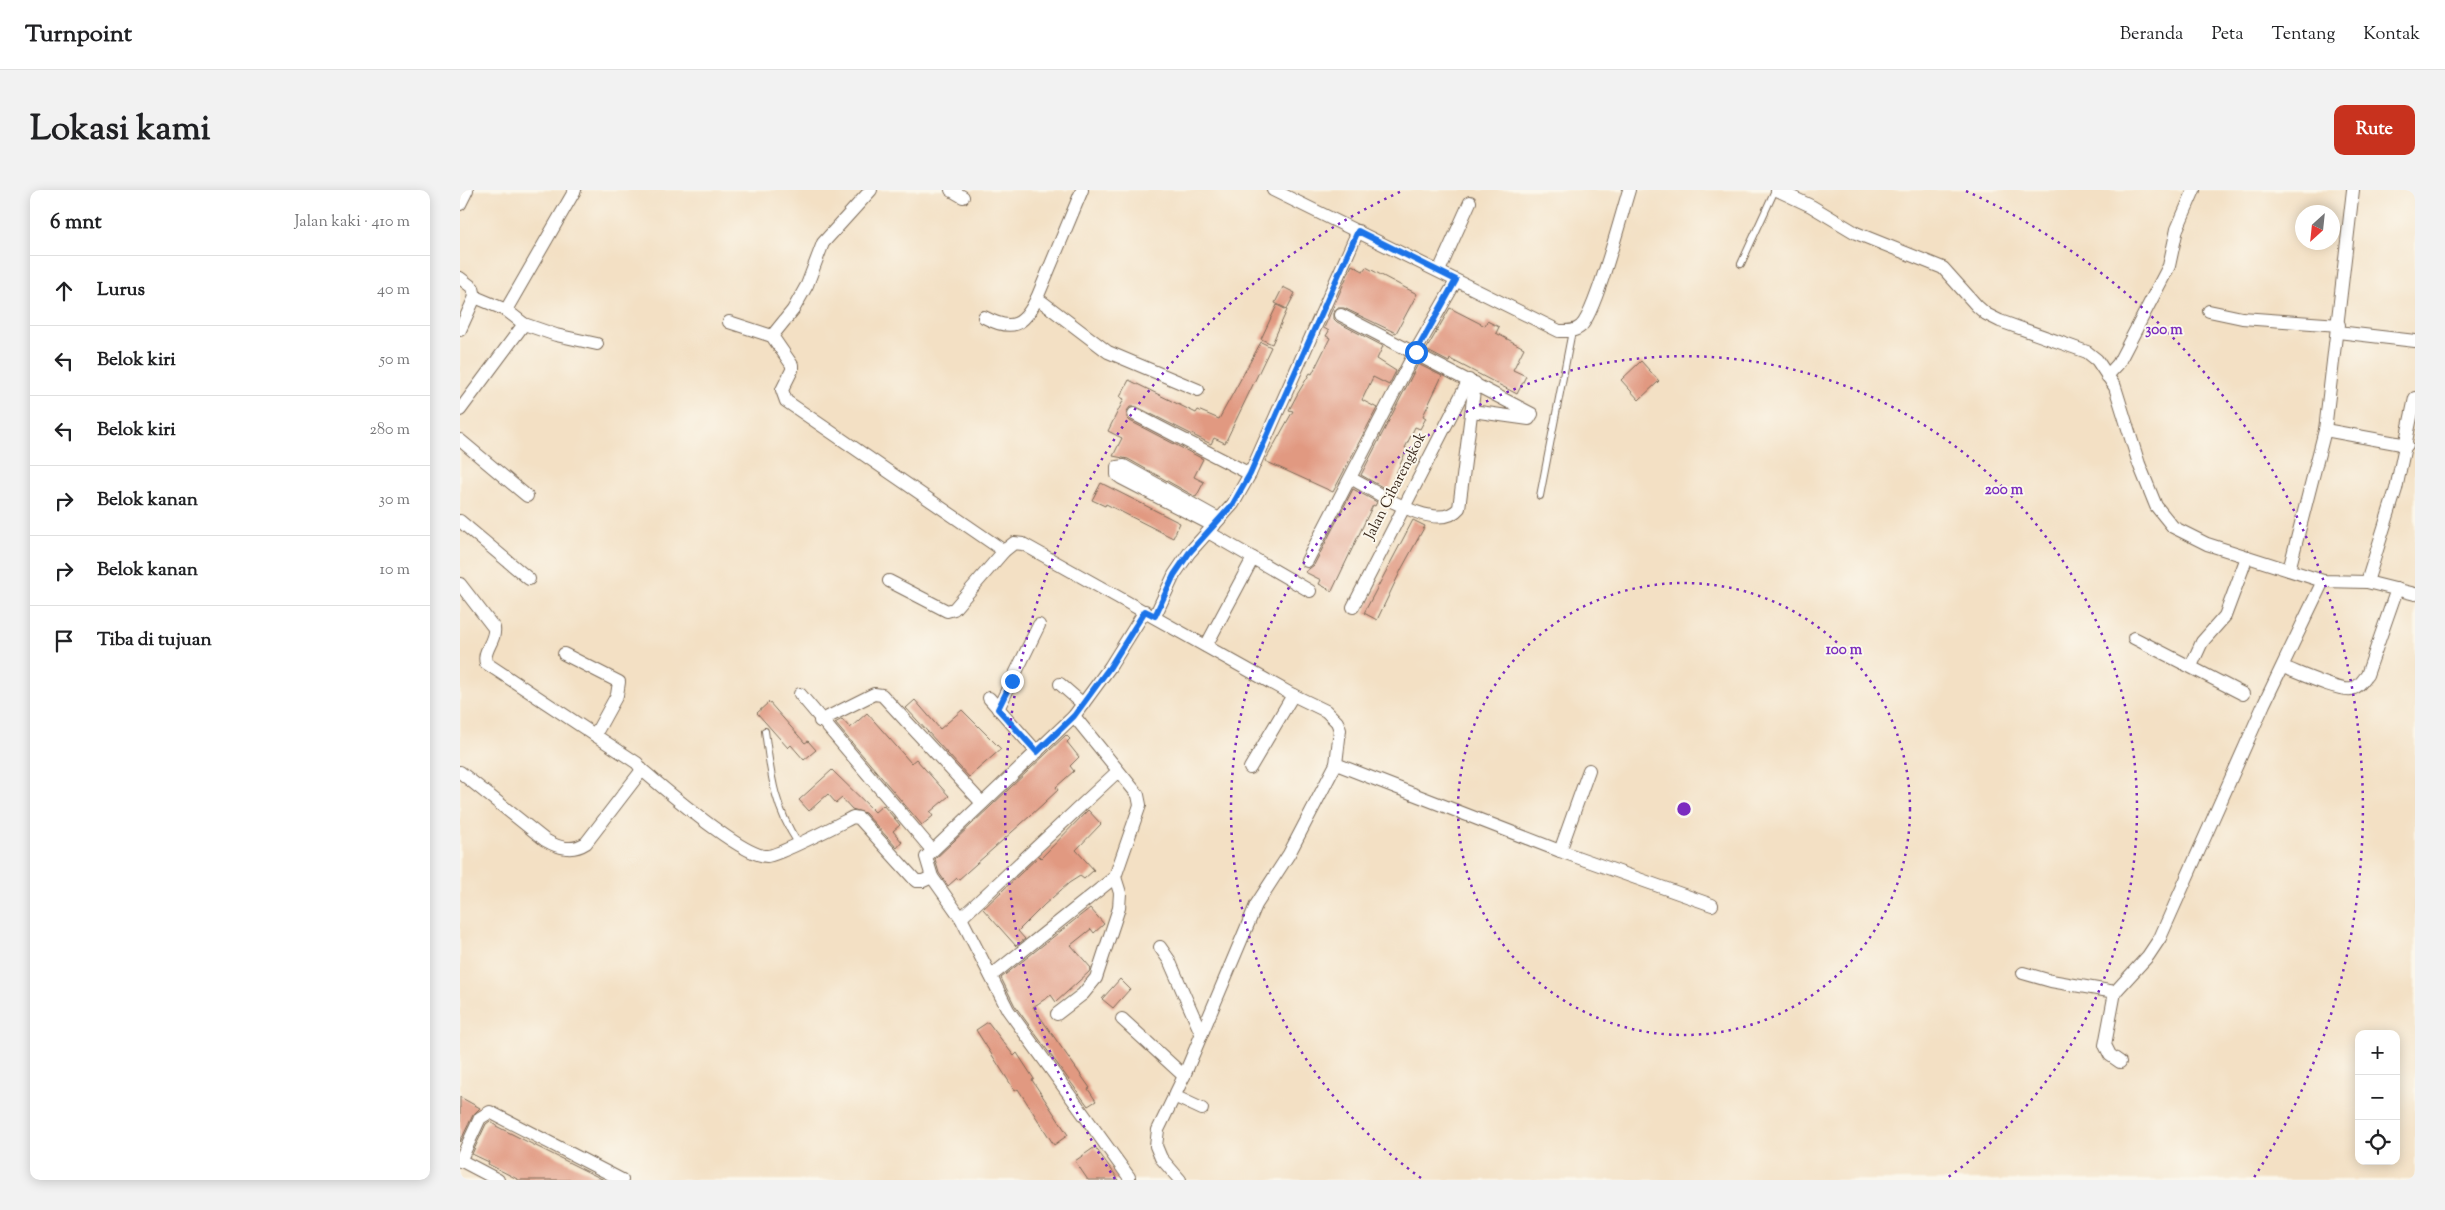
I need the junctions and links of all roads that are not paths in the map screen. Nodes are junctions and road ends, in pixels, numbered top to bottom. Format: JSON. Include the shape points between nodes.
{"nodes":[{"id":1,"x":467,"y":190,"type":"edge"},
{"id":2,"x":575,"y":190,"type":"edge"},
{"id":3,"x":871,"y":190,"type":"edge"},
{"id":4,"x":951,"y":190,"type":"edge"},
{"id":5,"x":1082,"y":190,"type":"edge"},
{"id":6,"x":1273,"y":190,"type":"edge"},
{"id":7,"x":1629,"y":190,"type":"edge"},
{"id":8,"x":1776,"y":190,"type":"edge"},
{"id":9,"x":2194,"y":190,"type":"edge"},
{"id":10,"x":2353,"y":190,"type":"edge"},
{"id":11,"x":963,"y":197,"type":"dead end"},
{"id":12,"x":1470,"y":202,"type":"dead end"},
{"id":13,"x":460,"y":204,"type":"edge"},
{"id":14,"x":1358,"y":231,"type":"junction"},
{"id":15,"x":1741,"y":264,"type":"dead end"},
{"id":16,"x":1439,"y":271,"type":"junction"},
{"id":17,"x":460,"y":278,"type":"edge"},
{"id":18,"x":1456,"y":280,"type":"junction"},
{"id":19,"x":475,"y":297,"type":"junction"},
{"id":20,"x":1037,"y":298,"type":"junction"},
{"id":21,"x":506,"y":310,"type":"junction"},
{"id":22,"x":2210,"y":311,"type":"dead end"},
{"id":23,"x":1341,"y":315,"type":"dead end"},
{"id":24,"x":984,"y":317,"type":"dead end"},
{"id":25,"x":729,"y":322,"type":"dead end"},
{"id":26,"x":524,"y":324,"type":"junction"},
{"id":27,"x":2338,"y":328,"type":"junction"},
{"id":28,"x":460,"y":330,"type":"edge"},
{"id":29,"x":1572,"y":332,"type":"junction"},
{"id":30,"x":772,"y":336,"type":"junction"},
{"id":31,"x":2415,"y":341,"type":"edge"},
{"id":32,"x":597,"y":344,"type":"dead end"},
{"id":33,"x":1416,"y":352,"type":"junction"},
{"id":34,"x":2107,"y":376,"type":"junction"},
{"id":35,"x":1472,"y":381,"type":"junction"},
{"id":36,"x":1198,"y":390,"type":"dead end"},
{"id":37,"x":2415,"y":398,"type":"edge"},
{"id":38,"x":460,"y":410,"type":"edge"},
{"id":39,"x":1472,"y":411,"type":"junction"},
{"id":40,"x":1134,"y":414,"type":"dead end"},
{"id":41,"x":2325,"y":430,"type":"junction"},
{"id":42,"x":460,"y":440,"type":"edge"},
{"id":43,"x":2407,"y":445,"type":"junction"},
{"id":44,"x":1250,"y":474,"type":"junction"},
{"id":45,"x":1352,"y":479,"type":"junction"},
{"id":46,"x":527,"y":496,"type":"dead end"},
{"id":47,"x":1540,"y":496,"type":"dead end"},
{"id":48,"x":1405,"y":506,"type":"junction"},
{"id":49,"x":460,"y":521,"type":"edge"},
{"id":50,"x":1214,"y":526,"type":"junction"},
{"id":51,"x":1004,"y":550,"type":"junction"},
{"id":52,"x":2248,"y":557,"type":"junction"},
{"id":53,"x":1253,"y":558,"type":"junction"},
{"id":54,"x":1307,"y":560,"type":"dead end"},
{"id":55,"x":2289,"y":570,"type":"junction"},
{"id":56,"x":529,"y":579,"type":"dead end"},
{"id":57,"x":889,"y":581,"type":"dead end"},
{"id":58,"x":2323,"y":581,"type":"junction"},
{"id":59,"x":2367,"y":582,"type":"junction"},
{"id":60,"x":460,"y":584,"type":"edge"},
{"id":61,"x":2397,"y":589,"type":"junction"},
{"id":62,"x":1310,"y":592,"type":"dead end"},
{"id":63,"x":2415,"y":594,"type":"edge"},
{"id":64,"x":1353,"y":608,"type":"dead end"},
{"id":65,"x":1150,"y":614,"type":"junction"},
{"id":66,"x":1039,"y":625,"type":"dead end"},
{"id":67,"x":2134,"y":638,"type":"dead end"},
{"id":68,"x":1206,"y":646,"type":"junction"},
{"id":69,"x":564,"y":654,"type":"dead end"},
{"id":70,"x":2191,"y":666,"type":"junction"},
{"id":71,"x":2283,"y":667,"type":"junction"},
{"id":72,"x":1060,"y":684,"type":"dead end"},
{"id":73,"x":800,"y":694,"type":"dead end"},
{"id":74,"x":2243,"y":694,"type":"dead end"},
{"id":75,"x":1293,"y":695,"type":"junction"},
{"id":76,"x":988,"y":698,"type":"dead end"},
{"id":77,"x":1083,"y":704,"type":"junction"},
{"id":78,"x":998,"y":709,"type":"junction"},
{"id":79,"x":1074,"y":716,"type":"junction"},
{"id":80,"x":820,"y":721,"type":"junction"},
{"id":81,"x":765,"y":731,"type":"dead end"},
{"id":82,"x":595,"y":735,"type":"junction"},
{"id":83,"x":1037,"y":752,"type":"junction"},
{"id":84,"x":1336,"y":764,"type":"junction"},
{"id":85,"x":1250,"y":768,"type":"dead end"},
{"id":86,"x":642,"y":770,"type":"junction"},
{"id":87,"x":1589,"y":770,"type":"dead end"},
{"id":88,"x":460,"y":772,"type":"edge"},
{"id":89,"x":1118,"y":772,"type":"junction"},
{"id":90,"x":982,"y":803,"type":"junction"},
{"id":91,"x":798,"y":843,"type":"junction"},
{"id":92,"x":932,"y":850,"type":"junction"},
{"id":93,"x":1560,"y":851,"type":"junction"},
{"id":94,"x":932,"y":877,"type":"junction"},
{"id":95,"x":1115,"y":877,"type":"junction"},
{"id":96,"x":1712,"y":905,"type":"dead end"},
{"id":97,"x":961,"y":918,"type":"junction"},
{"id":98,"x":1160,"y":947,"type":"dead end"},
{"id":99,"x":2023,"y":973,"type":"dead end"},
{"id":100,"x":990,"y":976,"type":"junction"},
{"id":101,"x":2115,"y":992,"type":"junction"},
{"id":102,"x":1057,"y":1014,"type":"dead end"},
{"id":103,"x":1122,"y":1019,"type":"dead end"},
{"id":104,"x":1201,"y":1033,"type":"junction"},
{"id":105,"x":2120,"y":1062,"type":"dead end"},
{"id":106,"x":1184,"y":1076,"type":"junction"},
{"id":107,"x":1174,"y":1096,"type":"junction"},
{"id":108,"x":1202,"y":1109,"type":"dead end"},
{"id":109,"x":460,"y":1161,"type":"edge"},
{"id":110,"x":1129,"y":1177,"type":"dead end"},
{"id":111,"x":498,"y":1180,"type":"edge"},
{"id":112,"x":622,"y":1180,"type":"edge"},
{"id":113,"x":1180,"y":1180,"type":"edge"}],
"edges":[{"from":1,"to":13,"type":"street"},
{"from":2,"to":21,"type":"street"},
{"from":3,"to":30,"type":"street","via":[[823,243],[807,285],[793,310]]},
{"from":4,"to":11,"type":"street"},
{"from":5,"to":20,"type":"street"},
{"from":6,"to":14,"type":"street"},
{"from":7,"to":29,"type":"street","via":[[1592,306],[1580,328]]},
{"from":8,"to":15,"type":"lane"},
{"from":8,"to":34,"type":"street","via":[[1856,233],[1943,268],[1986,314],[2088,352]]},
{"from":9,"to":34,"type":"street","via":[[2177,229],[2169,266],[2118,364]]},
{"from":10,"to":27,"type":"street"},
{"from":12,"to":16,"type":"street"},
{"from":14,"to":16,"type":"street"},
{"from":14,"to":44,"type":"street"},
{"from":16,"to":18,"type":"street"},
{"from":17,"to":19,"type":"street","via":[[473,288]]},
{"from":18,"to":29,"type":"street","via":[[1559,331]]},
{"from":18,"to":33,"type":"street"},
{"from":19,"to":21,"type":"street"},
{"from":19,"to":28,"type":"street"},
{"from":20,"to":24,"type":"street","via":[[1030,314],[1010,326],[998,325]]},
{"from":20,"to":36,"type":"street","via":[[1108,352]]},
{"from":21,"to":26,"type":"street"},
{"from":22,"to":27,"type":"street","via":[[2242,318]]},
{"from":23,"to":33,"type":"street"},
{"from":25,"to":30,"type":"street"},
{"from":26,"to":32,"type":"street"},
{"from":26,"to":38,"type":"street"},
{"from":27,"to":31,"type":"street"},
{"from":27,"to":41,"type":"street"},
{"from":29,"to":47,"type":"lane"},
{"from":30,"to":51,"type":"street","via":[[792,365],[782,390],[786,401]]},
{"from":33,"to":35,"type":"street"},
{"from":33,"to":45,"type":"street"},
{"from":34,"to":52,"type":"street","via":[[2115,387],[2139,464],[2163,516],[2173,526],[2206,544]]},
{"from":35,"to":39,"type":"street"},
{"from":35,"to":39,"type":"street","via":[[1532,414],[1529,419]]},
{"from":35,"to":48,"type":"street","name":"Jalan Cibarengkok"},
{"from":37,"to":43,"type":"street"},
{"from":39,"to":48,"type":"street","via":[[1459,508],[1454,514],[1436,518],[1422,516]]},
{"from":40,"to":44,"type":"street"},
{"from":41,"to":43,"type":"street"},
{"from":41,"to":55,"type":"street"},
{"from":42,"to":46,"type":"street"},
{"from":43,"to":59,"type":"street"},
{"from":44,"to":50,"type":"street","via":[[1233,504]]},
{"from":45,"to":48,"type":"street"},
{"from":45,"to":54,"type":"street"},
{"from":48,"to":64,"type":"street","name":"Jalan Cibarengkok"},
{"from":49,"to":56,"type":"street"},
{"from":50,"to":50,"type":"street","via":[[1117,475],[1117,467],[1124,466]]},
{"from":50,"to":53,"type":"street"},
{"from":50,"to":65,"type":"street","via":[[1189,553]]},
{"from":51,"to":57,"type":"street","via":[[954,609],[947,612]]},
{"from":51,"to":65,"type":"street","via":[[1014,543],[1023,544]]},
{"from":52,"to":55,"type":"street"},
{"from":52,"to":70,"type":"street","via":[[2225,616],[2202,642]]},
{"from":53,"to":62,"type":"street"},
{"from":53,"to":68,"type":"street"},
{"from":55,"to":58,"type":"street"},
{"from":58,"to":59,"type":"street"},
{"from":58,"to":71,"type":"street"},
{"from":59,"to":61,"type":"street"},
{"from":60,"to":82,"type":"street","via":[[494,628],[495,634],[485,656],[486,663]]},
{"from":61,"to":63,"type":"street"},
{"from":61,"to":71,"type":"street","via":[[2367,675],[2359,685],[2351,689],[2340,687]]},
{"from":65,"to":68,"type":"street"},
{"from":65,"to":77,"type":"street"},
{"from":66,"to":78,"type":"street"},
{"from":67,"to":70,"type":"street"},
{"from":68,"to":75,"type":"street"},
{"from":69,"to":82,"type":"street","via":[[620,682],[618,695]]},
{"from":70,"to":74,"type":"street"},
{"from":71,"to":101,"type":"street","via":[[2160,938]]},
{"from":72,"to":77,"type":"street"},
{"from":73,"to":80,"type":"street"},
{"from":75,"to":84,"type":"street","via":[[1326,711],[1337,722],[1340,730]]},
{"from":75,"to":85,"type":"street"},
{"from":76,"to":78,"type":"street"},
{"from":77,"to":79,"type":"street"},
{"from":78,"to":83,"type":"street"},
{"from":79,"to":83,"type":"street"},
{"from":79,"to":89,"type":"street"},
{"from":80,"to":90,"type":"street","via":[[874,694],[882,695]]},
{"from":80,"to":92,"type":"street"},
{"from":81,"to":91,"type":"lane","via":[[779,809]]},
{"from":82,"to":86,"type":"street","via":[[637,763]]},
{"from":83,"to":90,"type":"street"},
{"from":84,"to":93,"type":"street"},
{"from":84,"to":104,"type":"street","via":[[1289,854],[1256,905]]},
{"from":86,"to":88,"type":"street","via":[[586,843],[579,848],[568,849],[546,840]]},
{"from":86,"to":91,"type":"street","via":[[709,826],[755,854],[772,856]]},
{"from":87,"to":93,"type":"street"},
{"from":89,"to":95,"type":"street","via":[[1138,796],[1140,805]]},
{"from":89,"to":97,"type":"street"},
{"from":90,"to":92,"type":"street"},
{"from":91,"to":94,"type":"street","via":[[853,817],[859,818],[916,881]]},
{"from":92,"to":94,"type":"street","via":[[926,857]]},
{"from":93,"to":96,"type":"street"},
{"from":94,"to":97,"type":"street"},
{"from":95,"to":100,"type":"street"},
{"from":95,"to":102,"type":"street","via":[[1120,893],[1119,908],[1096,978],[1083,994]]},
{"from":97,"to":100,"type":"street"},
{"from":98,"to":104,"type":"street","via":[[1169,960]]},
{"from":99,"to":101,"type":"street"},
{"from":100,"to":110,"type":"street","via":[[1008,1010]]},
{"from":101,"to":105,"type":"street","via":[[2106,1045],[2110,1055]]},
{"from":103,"to":106,"type":"street"},
{"from":104,"to":106,"type":"street"},
{"from":106,"to":107,"type":"street"},
{"from":107,"to":108,"type":"street"},
{"from":107,"to":113,"type":"street","via":[[1155,1139],[1161,1158]]},
{"from":109,"to":111,"type":"street"},
{"from":109,"to":112,"type":"street","via":[[480,1118],[490,1112]]}]}
